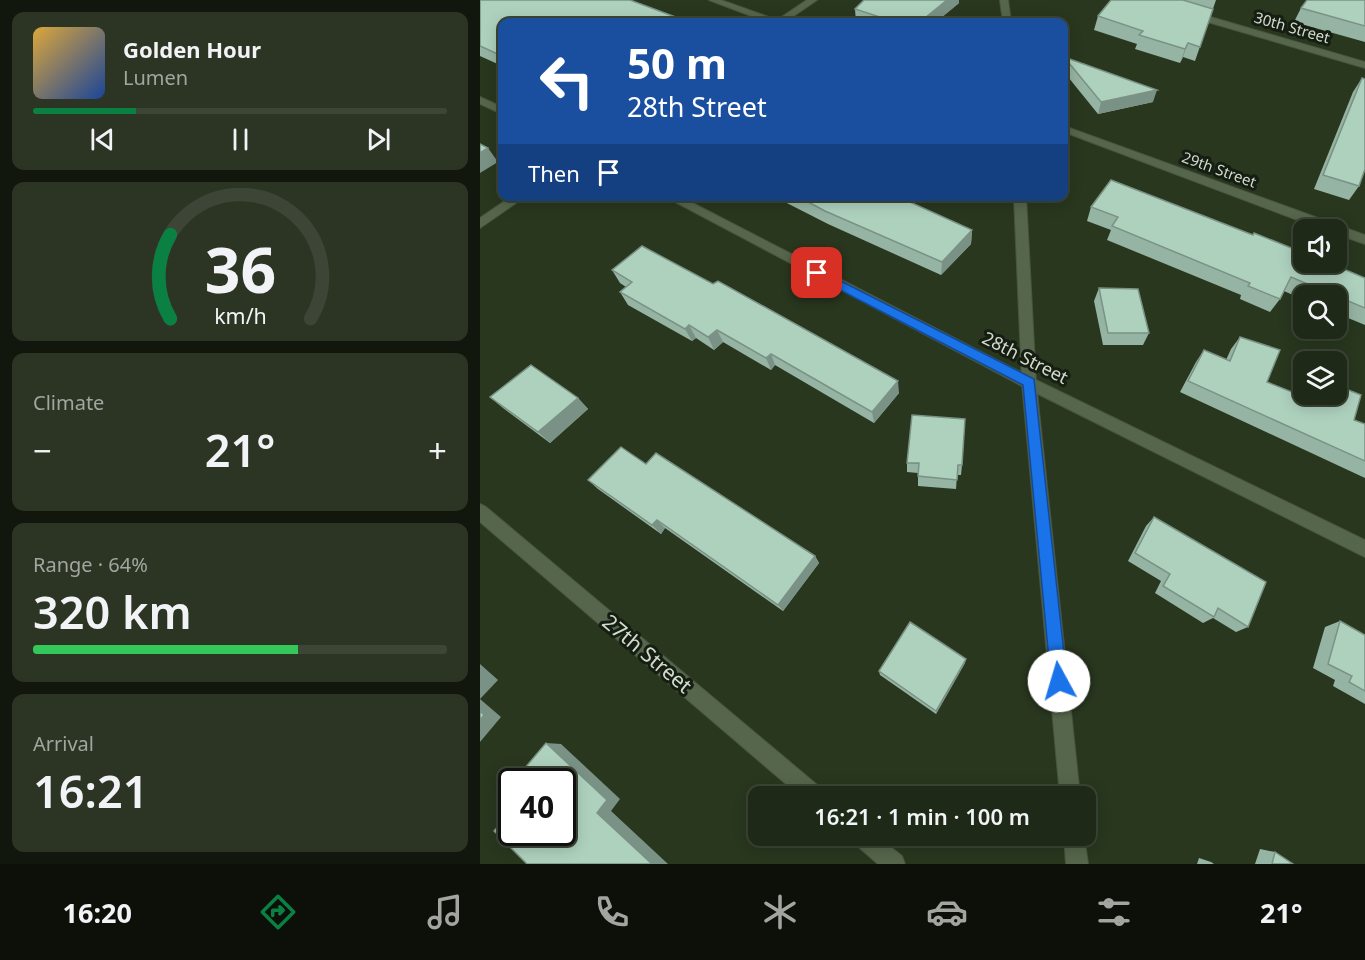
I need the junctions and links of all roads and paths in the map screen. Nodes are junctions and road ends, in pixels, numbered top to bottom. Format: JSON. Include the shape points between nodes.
{"nodes":[{"id":1,"x":713,"y":0,"type":"edge"},
{"id":2,"x":813,"y":0,"type":"edge"},
{"id":3,"x":1004,"y":0,"type":"edge"},
{"id":4,"x":1174,"y":10,"type":"edge"},
{"id":5,"x":763,"y":18,"type":"edge"},
{"id":6,"x":786,"y":18,"type":"edge"},
{"id":7,"x":1006,"y":18,"type":"edge"},
{"id":8,"x":1365,"y":65,"type":"edge"},
{"id":9,"x":480,"y":100,"type":"edge"},
{"id":10,"x":498,"y":109,"type":"edge"},
{"id":11,"x":1068,"y":130,"type":"edge"},
{"id":12,"x":514,"y":201,"type":"edge"},
{"id":13,"x":679,"y":201,"type":"edge"},
{"id":14,"x":1020,"y":201,"type":"edge"},
{"id":15,"x":480,"y":224,"type":"edge"},
{"id":16,"x":1365,"y":240,"type":"edge"},
{"id":17,"x":1029,"y":382,"type":"junction"},
{"id":18,"x":480,"y":512,"type":"edge"},
{"id":19,"x":1365,"y":549,"type":"edge"},
{"id":20,"x":803,"y":786,"type":"edge"},
{"id":21,"x":1069,"y":786,"type":"edge"},
{"id":22,"x":873,"y":846,"type":"edge"},
{"id":23,"x":1075,"y":846,"type":"edge"},
{"id":24,"x":894,"y":864,"type":"edge"},
{"id":25,"x":1077,"y":864,"type":"edge"}],
"edges":[{"from":1,"to":5,"type":"street"},
{"from":2,"to":6,"type":"street"},
{"from":3,"to":7,"type":"street"},
{"from":4,"to":8,"type":"street","name":"30th Street"},
{"from":9,"to":10,"type":"street"},
{"from":11,"to":16,"type":"street","name":"29th Street"},
{"from":12,"to":15,"type":"street"},
{"from":13,"to":17,"type":"street","name":"28th Street"},
{"from":14,"to":17,"type":"street"},
{"from":17,"to":19,"type":"street","name":"28th Street"},
{"from":17,"to":21,"type":"street"},
{"from":18,"to":20,"type":"street","name":"27th Street"},
{"from":22,"to":24,"type":"street"},
{"from":23,"to":25,"type":"street"}]}
